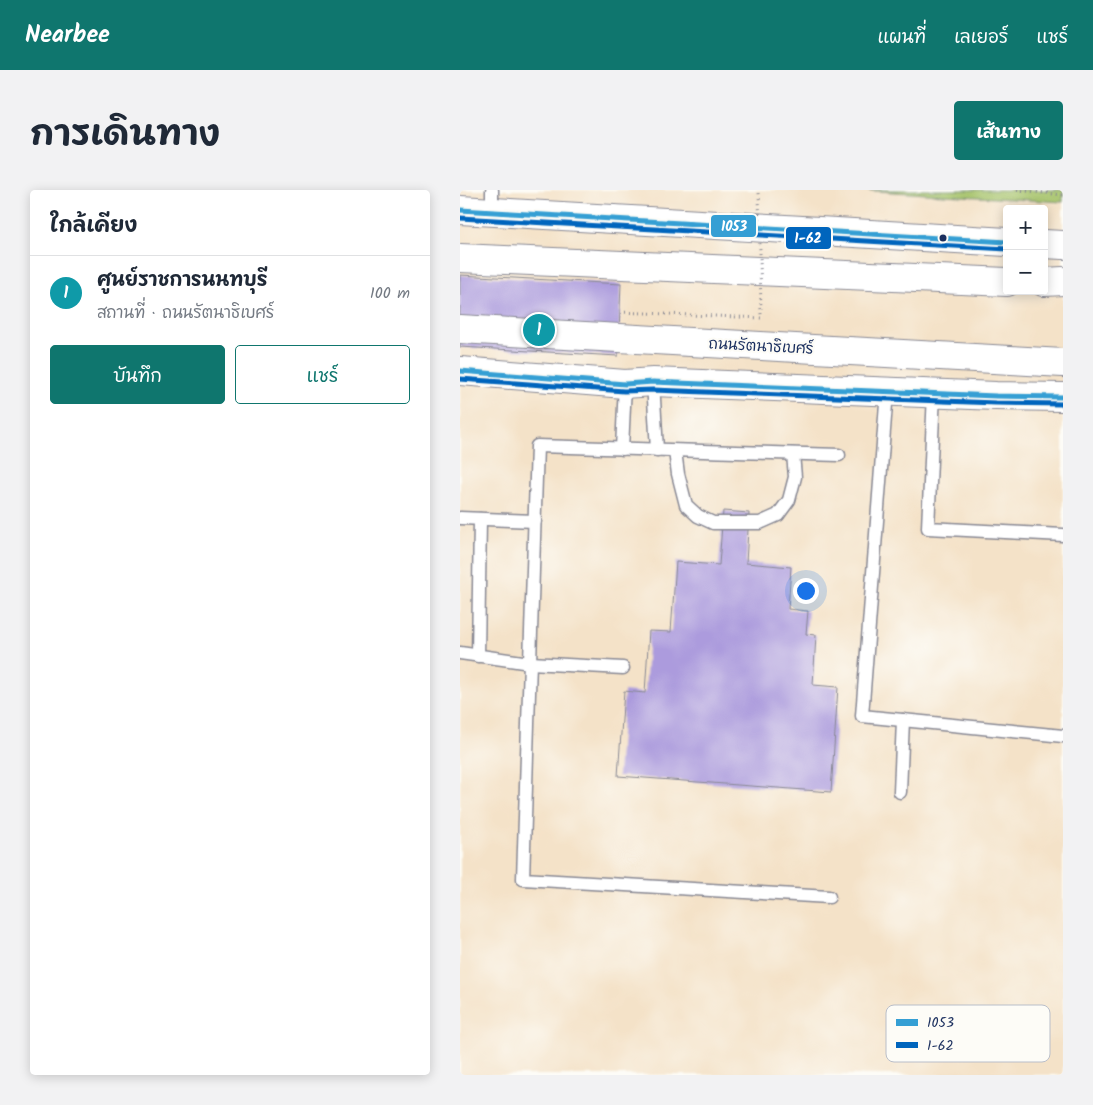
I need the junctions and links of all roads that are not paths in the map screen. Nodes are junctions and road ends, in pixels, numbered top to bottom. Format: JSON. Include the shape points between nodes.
{"nodes":[{"id":1,"x":492,"y":200,"type":"edge"},
{"id":2,"x":460,"y":210,"type":"edge"},
{"id":3,"x":1003,"y":242,"type":"edge"},
{"id":4,"x":1048,"y":244,"type":"edge"},
{"id":5,"x":1063,"y":245,"type":"edge"},
{"id":6,"x":460,"y":258,"type":"edge"},
{"id":7,"x":1063,"y":281,"type":"edge"},
{"id":8,"x":1003,"y":282,"type":"edge"},
{"id":9,"x":1048,"y":282,"type":"edge"},
{"id":10,"x":460,"y":329,"type":"edge"},
{"id":11,"x":1063,"y":363,"type":"edge"},
{"id":12,"x":460,"y":371,"type":"edge"},
{"id":13,"x":653,"y":382,"type":"junction"},
{"id":14,"x":625,"y":384,"type":"junction"},
{"id":15,"x":887,"y":391,"type":"junction"},
{"id":16,"x":934,"y":393,"type":"junction"},
{"id":17,"x":1063,"y":397,"type":"edge"},
{"id":18,"x":622,"y":449,"type":"junction"},
{"id":19,"x":657,"y":450,"type":"junction"},
{"id":20,"x":675,"y":451,"type":"junction"},
{"id":21,"x":793,"y":454,"type":"junction"},
{"id":22,"x":839,"y":455,"type":"dead end"},
{"id":23,"x":460,"y":518,"type":"edge"},
{"id":24,"x":480,"y":519,"type":"junction"},
{"id":25,"x":535,"y":521,"type":"junction"},
{"id":26,"x":1063,"y":534,"type":"edge"},
{"id":27,"x":460,"y":653,"type":"edge"},
{"id":28,"x":478,"y":656,"type":"junction"},
{"id":29,"x":530,"y":663,"type":"junction"},
{"id":30,"x":623,"y":668,"type":"dead end"},
{"id":31,"x":903,"y":720,"type":"junction"},
{"id":32,"x":1063,"y":736,"type":"edge"},
{"id":33,"x":900,"y":792,"type":"dead end"},
{"id":34,"x":829,"y":897,"type":"dead end"}],
"edges":[{"from":1,"to":2,"type":"main road"},
{"from":1,"to":3,"type":"main road","via":[[771,230]]},
{"from":4,"to":5,"type":"main road"},
{"from":6,"to":8,"type":"main road"},
{"from":7,"to":9,"type":"main road"},
{"from":10,"to":11,"type":"main road","name":"ถนนรัตนาธิเบศร์"},
{"from":12,"to":14,"type":"main road"},
{"from":13,"to":14,"type":"main road"},
{"from":13,"to":15,"type":"main road"},
{"from":13,"to":19,"type":"lane"},
{"from":14,"to":18,"type":"lane"},
{"from":15,"to":16,"type":"main road"},
{"from":15,"to":31,"type":"lane","via":[[862,716]]},
{"from":16,"to":17,"type":"main road"},
{"from":16,"to":26,"type":"lane","via":[[928,528]]},
{"from":18,"to":19,"type":"lane"},
{"from":18,"to":25,"type":"lane","via":[[537,446]]},
{"from":19,"to":20,"type":"lane"},
{"from":20,"to":21,"type":"lane"},
{"from":20,"to":21,"type":"lane","via":[[686,505],[713,523],[760,523],[778,515],[789,500],[796,477]]},
{"from":21,"to":22,"type":"lane"},
{"from":23,"to":24,"type":"lane"},
{"from":24,"to":25,"type":"lane"},
{"from":24,"to":28,"type":"lane"},
{"from":25,"to":29,"type":"lane"},
{"from":27,"to":28,"type":"lane"},
{"from":28,"to":29,"type":"lane"},
{"from":29,"to":30,"type":"lane"},
{"from":29,"to":34,"type":"lane","via":[[523,878]]},
{"from":31,"to":32,"type":"lane"},
{"from":31,"to":33,"type":"lane"}]}
